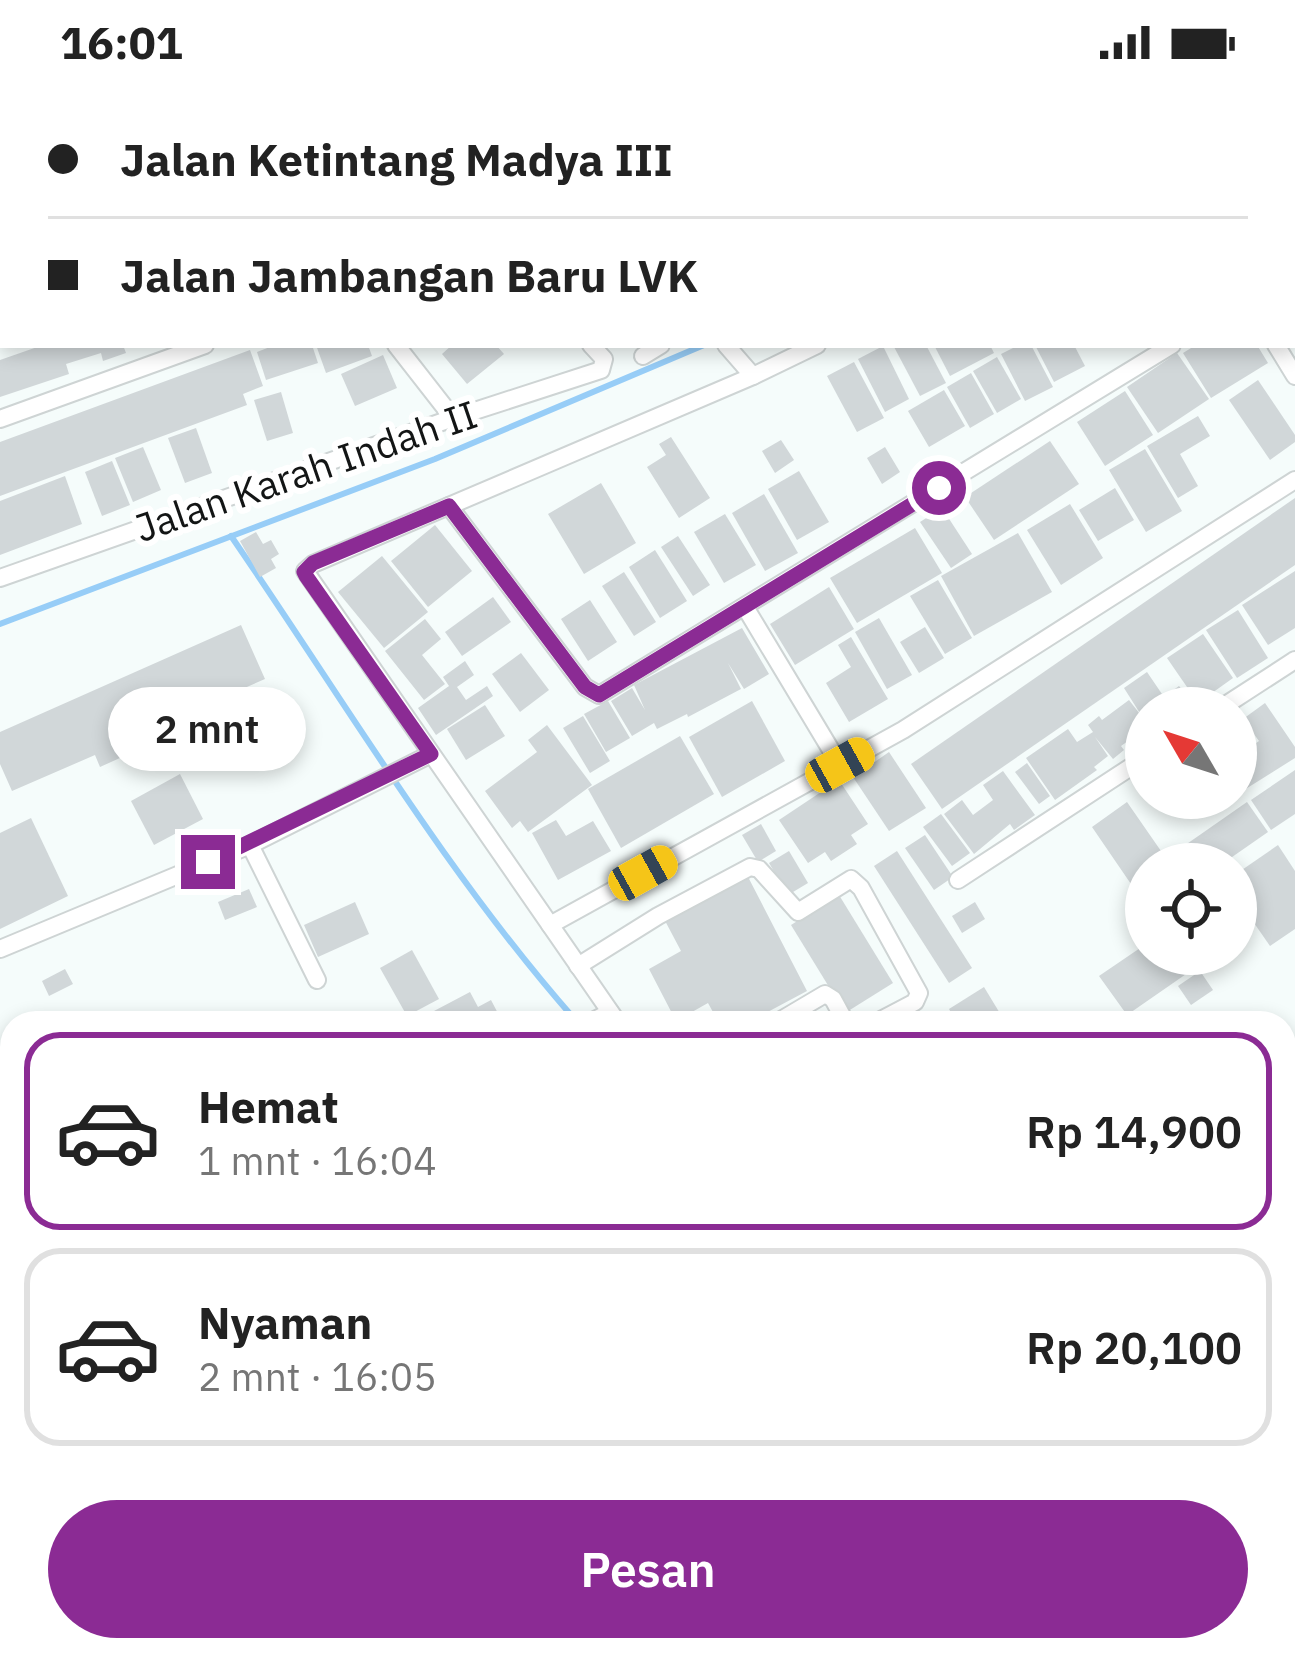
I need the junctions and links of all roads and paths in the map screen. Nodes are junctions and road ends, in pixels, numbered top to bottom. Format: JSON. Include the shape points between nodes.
{"nodes":[{"id":1,"x":197,"y":348,"type":"edge"},
{"id":2,"x":398,"y":348,"type":"edge"},
{"id":3,"x":656,"y":348,"type":"edge"},
{"id":4,"x":729,"y":348,"type":"edge"},
{"id":5,"x":776,"y":348,"type":"edge"},
{"id":6,"x":811,"y":348,"type":"edge"},
{"id":7,"x":1167,"y":348,"type":"edge"},
{"id":8,"x":1278,"y":348,"type":"edge"},
{"id":9,"x":598,"y":352,"type":"edge"},
{"id":10,"x":643,"y":356,"type":"dead end"},
{"id":11,"x":786,"y":361,"type":"junction"},
{"id":12,"x":752,"y":376,"type":"junction"},
{"id":13,"x":1295,"y":376,"type":"edge"},
{"id":14,"x":453,"y":418,"type":"junction"},
{"id":15,"x":0,"y":419,"type":"edge"},
{"id":16,"x":1295,"y":480,"type":"edge"},
{"id":17,"x":449,"y":506,"type":"junction"},
{"id":18,"x":0,"y":578,"type":"edge"},
{"id":19,"x":745,"y":608,"type":"junction"},
{"id":20,"x":1295,"y":660,"type":"edge"},
{"id":21,"x":1253,"y":687,"type":"edge"},
{"id":22,"x":431,"y":754,"type":"junction"},
{"id":23,"x":840,"y":765,"type":"junction"},
{"id":24,"x":1125,"y":771,"type":"edge"},
{"id":25,"x":250,"y":845,"type":"junction"},
{"id":26,"x":958,"y":880,"type":"dead end"},
{"id":27,"x":550,"y":925,"type":"junction"},
{"id":28,"x":0,"y":950,"type":"edge"},
{"id":29,"x":578,"y":966,"type":"junction"},
{"id":30,"x":317,"y":980,"type":"dead end"},
{"id":31,"x":609,"y":1011,"type":"edge"},
{"id":32,"x":796,"y":1011,"type":"edge"},
{"id":33,"x":840,"y":1011,"type":"edge"},
{"id":34,"x":898,"y":1011,"type":"edge"}],
"edges":[{"from":1,"to":15,"type":"street"},
{"from":2,"to":14,"type":"street"},
{"from":3,"to":10,"type":"street"},
{"from":4,"to":12,"type":"street"},
{"from":5,"to":11,"type":"street"},
{"from":6,"to":11,"type":"street"},
{"from":7,"to":19,"type":"street"},
{"from":8,"to":13,"type":"street"},
{"from":9,"to":14,"type":"street","name":"Jalan Karah Indah II","via":[[601,370]]},
{"from":11,"to":12,"type":"street"},
{"from":12,"to":17,"type":"street"},
{"from":14,"to":18,"type":"street","name":"Jalan Karah Indah II"},
{"from":16,"to":23,"type":"street"},
{"from":17,"to":19,"type":"street","via":[[594,694]]},
{"from":17,"to":22,"type":"street","via":[[304,572]]},
{"from":19,"to":23,"type":"street"},
{"from":20,"to":21,"type":"street"},
{"from":22,"to":25,"type":"street"},
{"from":22,"to":27,"type":"street"},
{"from":23,"to":27,"type":"street"},
{"from":24,"to":26,"type":"street"},
{"from":25,"to":28,"type":"street"},
{"from":25,"to":30,"type":"street"},
{"from":27,"to":29,"type":"street"},
{"from":29,"to":31,"type":"street"},
{"from":29,"to":34,"type":"street","via":[[750,867],[798,912],[851,879],[919,995]]},
{"from":32,"to":33,"type":"street","via":[[825,994]]}]}
